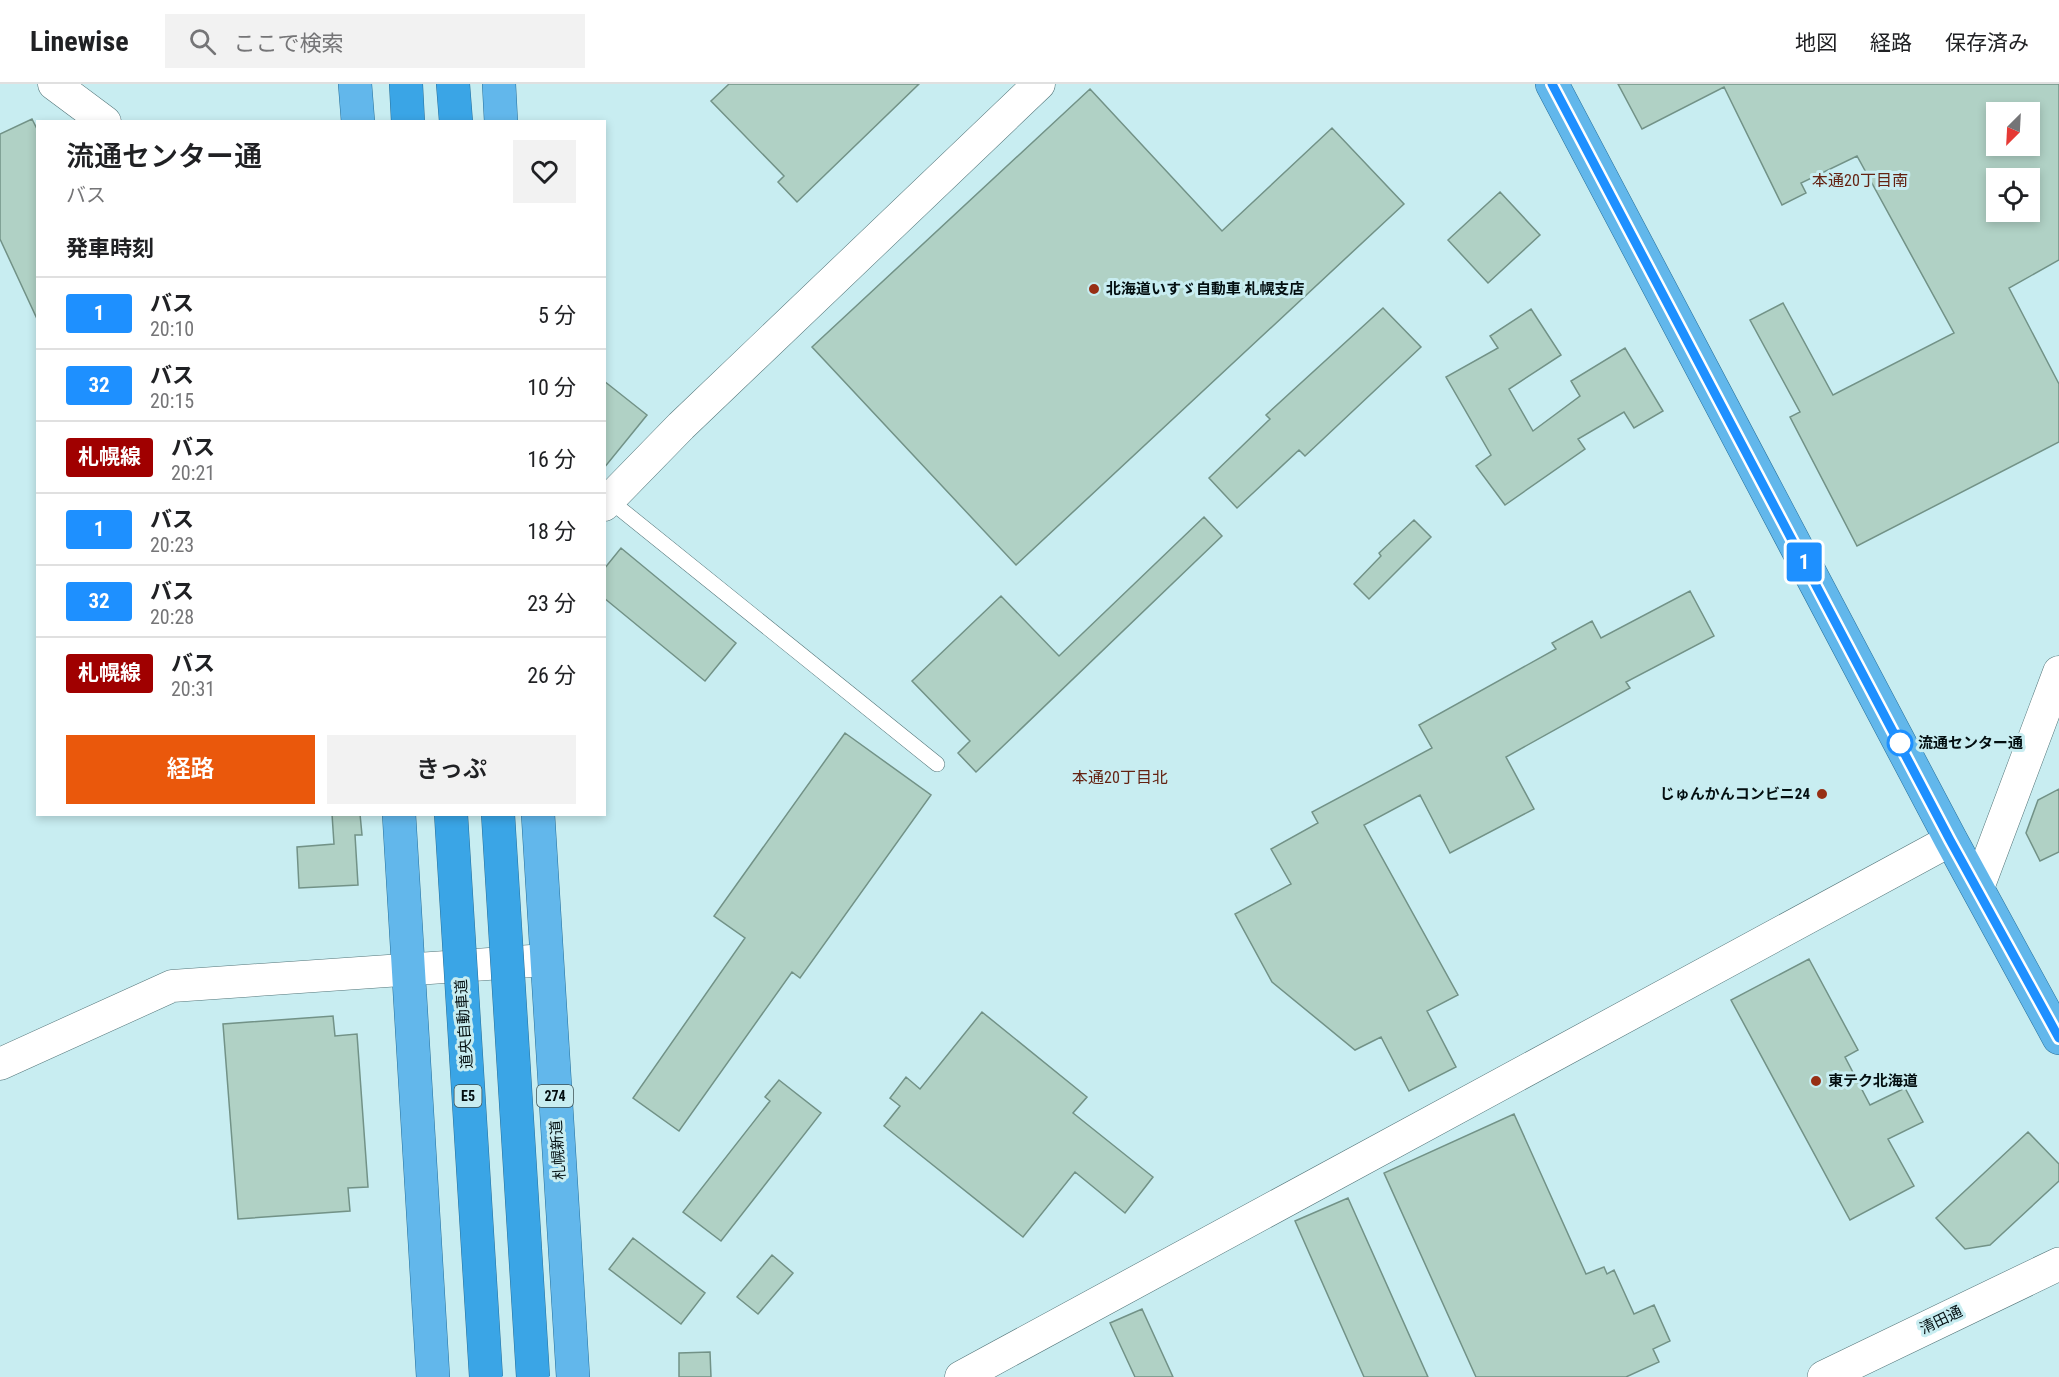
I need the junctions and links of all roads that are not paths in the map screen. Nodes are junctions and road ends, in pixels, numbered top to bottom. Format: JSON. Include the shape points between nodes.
{"nodes":[{"id":1,"x":54,"y":84,"type":"edge"},
{"id":2,"x":339,"y":84,"type":"edge"},
{"id":3,"x":355,"y":84,"type":"edge"},
{"id":4,"x":406,"y":84,"type":"edge"},
{"id":5,"x":453,"y":84,"type":"edge"},
{"id":6,"x":499,"y":84,"type":"edge"},
{"id":7,"x":1039,"y":84,"type":"edge"},
{"id":8,"x":1552,"y":84,"type":"edge"},
{"id":9,"x":102,"y":120,"type":"edge"},
{"id":10,"x":346,"y":120,"type":"edge"},
{"id":11,"x":358,"y":120,"type":"edge"},
{"id":12,"x":408,"y":120,"type":"edge"},
{"id":13,"x":456,"y":120,"type":"edge"},
{"id":14,"x":501,"y":120,"type":"edge"},
{"id":15,"x":606,"y":502,"type":"edge"},
{"id":16,"x":2059,"y":672,"type":"edge"},
{"id":17,"x":937,"y":764,"type":"dead end"},
{"id":18,"x":399,"y":816,"type":"edge"},
{"id":19,"x":451,"y":816,"type":"edge"},
{"id":20,"x":498,"y":816,"type":"edge"},
{"id":21,"x":538,"y":816,"type":"edge"},
{"id":22,"x":1950,"y":840,"type":"junction"},
{"id":23,"x":1978,"y":888,"type":"junction"},
{"id":24,"x":546,"y":960,"type":"junction"},
{"id":25,"x":408,"y":969,"type":"junction"},
{"id":26,"x":2059,"y":1038,"type":"edge"},
{"id":27,"x":0,"y":1064,"type":"edge"},
{"id":28,"x":2059,"y":1263,"type":"edge"},
{"id":29,"x":434,"y":1377,"type":"edge"},
{"id":30,"x":486,"y":1377,"type":"edge"},
{"id":31,"x":533,"y":1377,"type":"edge"},
{"id":32,"x":573,"y":1377,"type":"edge"},
{"id":33,"x":961,"y":1377,"type":"edge"},
{"id":34,"x":1824,"y":1377,"type":"edge"}],
"edges":[{"from":1,"to":9,"type":"street"},
{"from":2,"to":10,"type":"street"},
{"from":3,"to":11,"type":"highway"},
{"from":4,"to":12,"type":"highway"},
{"from":5,"to":13,"type":"highway"},
{"from":6,"to":14,"type":"highway"},
{"from":7,"to":15,"type":"street","via":[[689,417]]},
{"from":8,"to":22,"type":"highway"},
{"from":15,"to":17,"type":"lane"},
{"from":16,"to":23,"type":"street"},
{"from":18,"to":25,"type":"highway"},
{"from":19,"to":30,"type":"highway","name":"道央自動車道","number":"E5","bridge":true},
{"from":20,"to":31,"type":"highway","bridge":true},
{"from":21,"to":24,"type":"highway","name":"札幌新道","number":"274"},
{"from":22,"to":23,"type":"highway"},
{"from":22,"to":33,"type":"street"},
{"from":23,"to":26,"type":"highway"},
{"from":24,"to":25,"type":"street"},
{"from":24,"to":32,"type":"highway","name":"札幌新道","number":"274"},
{"from":25,"to":27,"type":"street","via":[[172,986]]},
{"from":25,"to":29,"type":"highway"},
{"from":28,"to":34,"type":"street","name":"清田通"}]}
